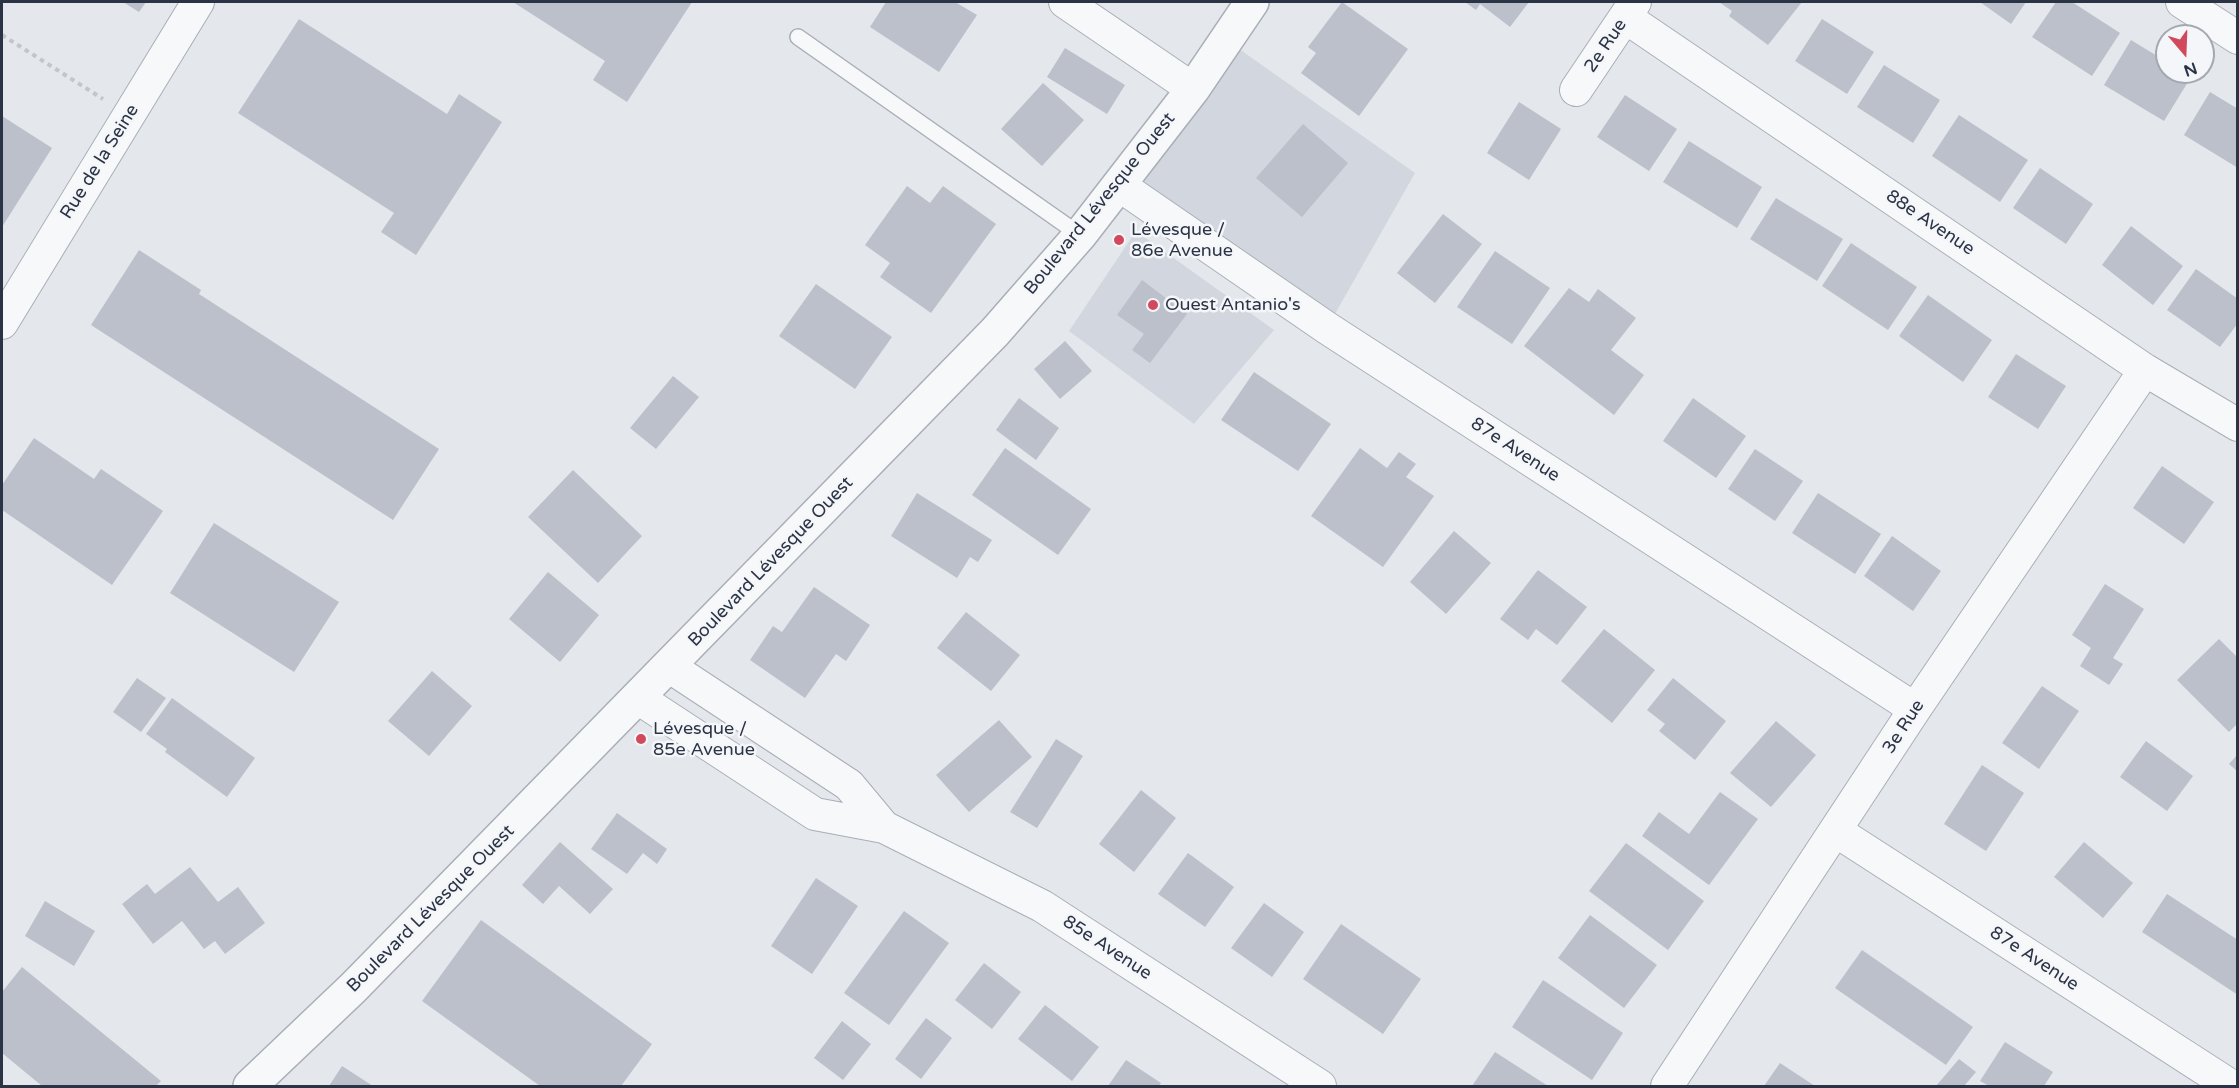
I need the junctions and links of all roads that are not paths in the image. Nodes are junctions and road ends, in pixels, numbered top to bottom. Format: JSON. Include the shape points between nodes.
{"nodes":[{"id":1,"x":198,"y":2,"type":"edge"},
{"id":2,"x":1065,"y":2,"type":"edge"},
{"id":3,"x":1252,"y":2,"type":"edge"},
{"id":4,"x":2182,"y":2,"type":"edge"},
{"id":5,"x":1630,"y":9,"type":"edge"},
{"id":6,"x":798,"y":38,"type":"dead end"},
{"id":7,"x":2238,"y":38,"type":"edge"},
{"id":8,"x":1193,"y":89,"type":"junction"},
{"id":9,"x":1576,"y":90,"type":"dead end"},
{"id":10,"x":1119,"y":185,"type":"junction"},
{"id":11,"x":1080,"y":235,"type":"junction"},
{"id":12,"x":2,"y":323,"type":"edge"},
{"id":13,"x":2145,"y":370,"type":"junction"},
{"id":14,"x":2238,"y":425,"type":"edge"},
{"id":15,"x":670,"y":667,"type":"junction"},
{"id":16,"x":638,"y":699,"type":"junction"},
{"id":17,"x":1915,"y":709,"type":"junction"},
{"id":18,"x":884,"y":827,"type":"junction"},
{"id":19,"x":1836,"y":831,"type":"junction"},
{"id":20,"x":250,"y":1086,"type":"edge"},
{"id":21,"x":1320,"y":1086,"type":"edge"},
{"id":22,"x":1666,"y":1086,"type":"edge"},
{"id":23,"x":2231,"y":1086,"type":"edge"}],
"edges":[{"from":1,"to":12,"type":"street","name":"Rue de la Seine"},
{"from":2,"to":8,"type":"street"},
{"from":3,"to":8,"type":"street","name":"Boulevard Lévesque Ouest"},
{"from":4,"to":7,"type":"street"},
{"from":5,"to":9,"type":"street","name":"2e Rue"},
{"from":5,"to":13,"type":"street","name":"88e Avenue"},
{"from":6,"to":11,"type":"lane"},
{"from":8,"to":10,"type":"street","name":"Boulevard Lévesque Ouest"},
{"from":10,"to":11,"type":"street","name":"Boulevard Lévesque Ouest"},
{"from":10,"to":17,"type":"street","name":"87e Avenue","via":[[1326,328]]},
{"from":11,"to":15,"type":"street","name":"Boulevard Lévesque Ouest","via":[[995,332]]},
{"from":13,"to":14,"type":"street","name":"88e Avenue"},
{"from":13,"to":17,"type":"street","name":"3e Rue"},
{"from":15,"to":16,"type":"street","name":"Boulevard Lévesque Ouest"},
{"from":15,"to":18,"type":"street","name":"85e Avenue","via":[[849,785]]},
{"from":16,"to":18,"type":"street","name":"85e Avenue","via":[[815,814]]},
{"from":16,"to":20,"type":"street","name":"Boulevard Lévesque Ouest","via":[[353,988]]},
{"from":17,"to":19,"type":"street","name":"3e Rue"},
{"from":18,"to":21,"type":"street","name":"85e Avenue","via":[[1042,906]]},
{"from":19,"to":22,"type":"street","name":"3e Rue"},
{"from":19,"to":23,"type":"street","name":"87e Avenue"}]}
